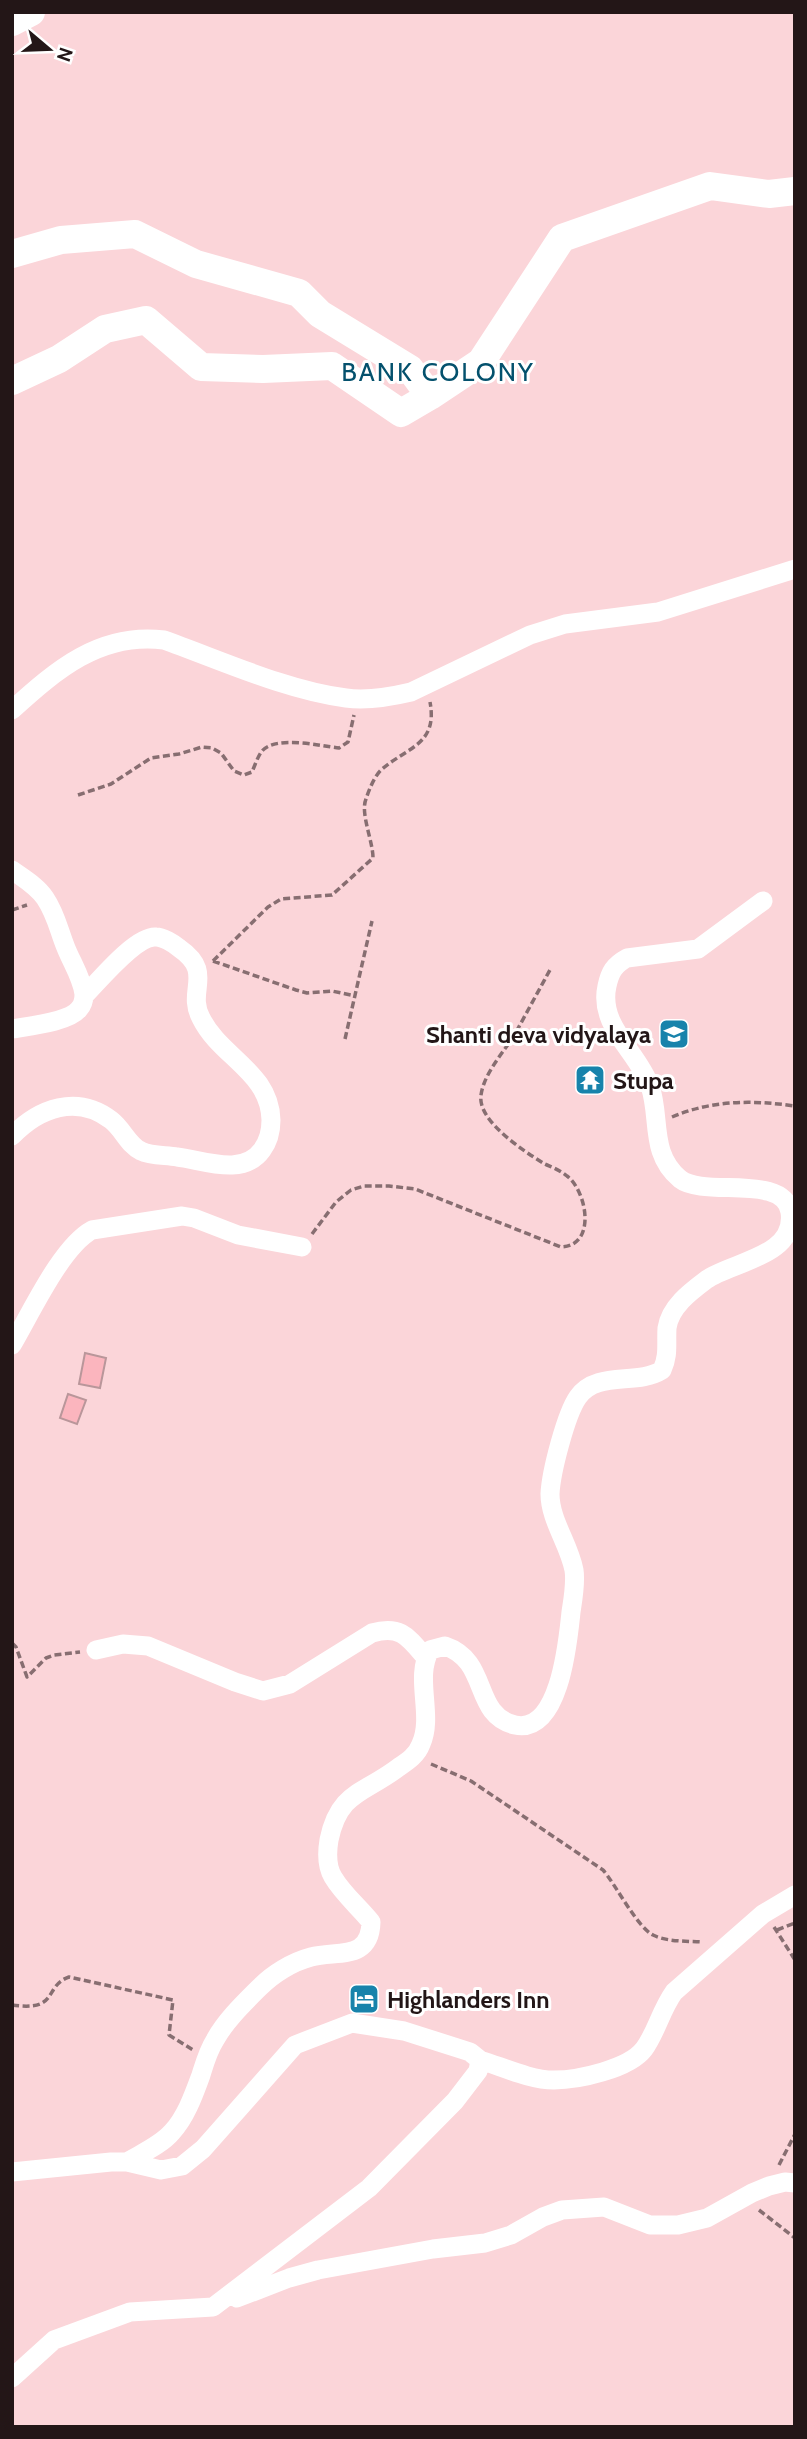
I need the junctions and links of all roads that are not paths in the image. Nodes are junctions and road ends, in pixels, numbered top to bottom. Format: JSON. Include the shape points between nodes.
{"nodes":[{"id":1,"x":31,"y":12,"type":"edge"},
{"id":2,"x":12,"y":22,"type":"edge"},
{"id":3,"x":795,"y":191,"type":"edge"},
{"id":4,"x":12,"y":254,"type":"edge"},
{"id":5,"x":12,"y":381,"type":"edge"},
{"id":6,"x":430,"y":396,"type":"junction"},
{"id":7,"x":795,"y":569,"type":"edge"},
{"id":8,"x":12,"y":710,"type":"edge"},
{"id":9,"x":12,"y":870,"type":"edge"},
{"id":10,"x":763,"y":901,"type":"dead end"},
{"id":11,"x":84,"y":996,"type":"junction"},
{"id":12,"x":12,"y":1029,"type":"edge"},
{"id":13,"x":12,"y":1136,"type":"edge"},
{"id":14,"x":302,"y":1247,"type":"road end"},
{"id":15,"x":12,"y":1345,"type":"edge"},
{"id":16,"x":96,"y":1650,"type":"road end"},
{"id":17,"x":426,"y":1658,"type":"junction"},
{"id":18,"x":795,"y":1895,"type":"edge"},
{"id":19,"x":480,"y":2060,"type":"junction"},
{"id":20,"x":127,"y":2162,"type":"junction"},
{"id":21,"x":12,"y":2172,"type":"edge"},
{"id":22,"x":795,"y":2183,"type":"edge"},
{"id":23,"x":213,"y":2307,"type":"junction"},
{"id":24,"x":12,"y":2378,"type":"edge"}],
"edges":[{"from":1,"to":2,"type":"street"},
{"from":3,"to":6,"type":"street","via":[[769,194],[710,186],[562,238],[481,362]]},
{"from":4,"to":6,"type":"street","via":[[61,240],[135,234],[196,264],[299,293],[320,314],[410,369]]},
{"from":5,"to":6,"type":"street","via":[[59,359],[105,329],[146,320],[201,367],[332,366],[401,413]]},
{"from":7,"to":8,"type":"street","via":[[658,612],[565,624],[505,646],[427,685],[391,696],[356,699],[313,691],[152,639],[99,647],[81,655]]},
{"from":9,"to":11,"type":"street","via":[[46,899]]},
{"from":10,"to":17,"type":"street","via":[[698,949],[627,958],[617,964],[610,974],[606,1008],[624,1046],[649,1082],[658,1144],[678,1177],[696,1187],[750,1188],[779,1196],[787,1203],[789,1225],[773,1248],[709,1278],[682,1300],[667,1326],[668,1351],[662,1370],[594,1384],[577,1399],[557,1453],[550,1497],[574,1572],[567,1651],[558,1687],[545,1711],[528,1726],[507,1722],[489,1708],[465,1657],[439,1646]]},
{"from":11,"to":12,"type":"street","via":[[76,1013]]},
{"from":11,"to":13,"type":"street","via":[[145,937],[174,944],[206,968],[197,991],[199,1015],[210,1034],[259,1081],[270,1105],[271,1123],[262,1150],[251,1161],[237,1164],[141,1151],[97,1112],[65,1107],[34,1116]]},
{"from":14,"to":15,"type":"street","via":[[238,1235],[182,1216],[92,1230],[68,1251]]},
{"from":16,"to":17,"type":"street","via":[[123,1644],[148,1646],[263,1691],[290,1684],[384,1630],[400,1632]]},
{"from":17,"to":20,"type":"street","via":[[421,1744],[412,1758],[382,1781],[345,1801],[327,1848],[332,1875],[371,1922],[365,1944],[357,1950],[309,1957],[269,1978],[215,2038],[172,2133]]},
{"from":18,"to":19,"type":"street","via":[[753,1923],[674,1992],[634,2060],[589,2075],[553,2080]]},
{"from":19,"to":20,"type":"street","via":[[446,2042],[352,2023],[295,2045],[203,2149],[182,2166],[161,2170]]},
{"from":19,"to":23,"type":"street","via":[[478,2071],[455,2101],[369,2188]]},
{"from":20,"to":21,"type":"street"},
{"from":22,"to":23,"type":"street","via":[[769,2186],[707,2218],[664,2227],[604,2207],[562,2210],[485,2243],[318,2270]]},
{"from":23,"to":24,"type":"street","via":[[130,2312],[54,2340]]}]}
